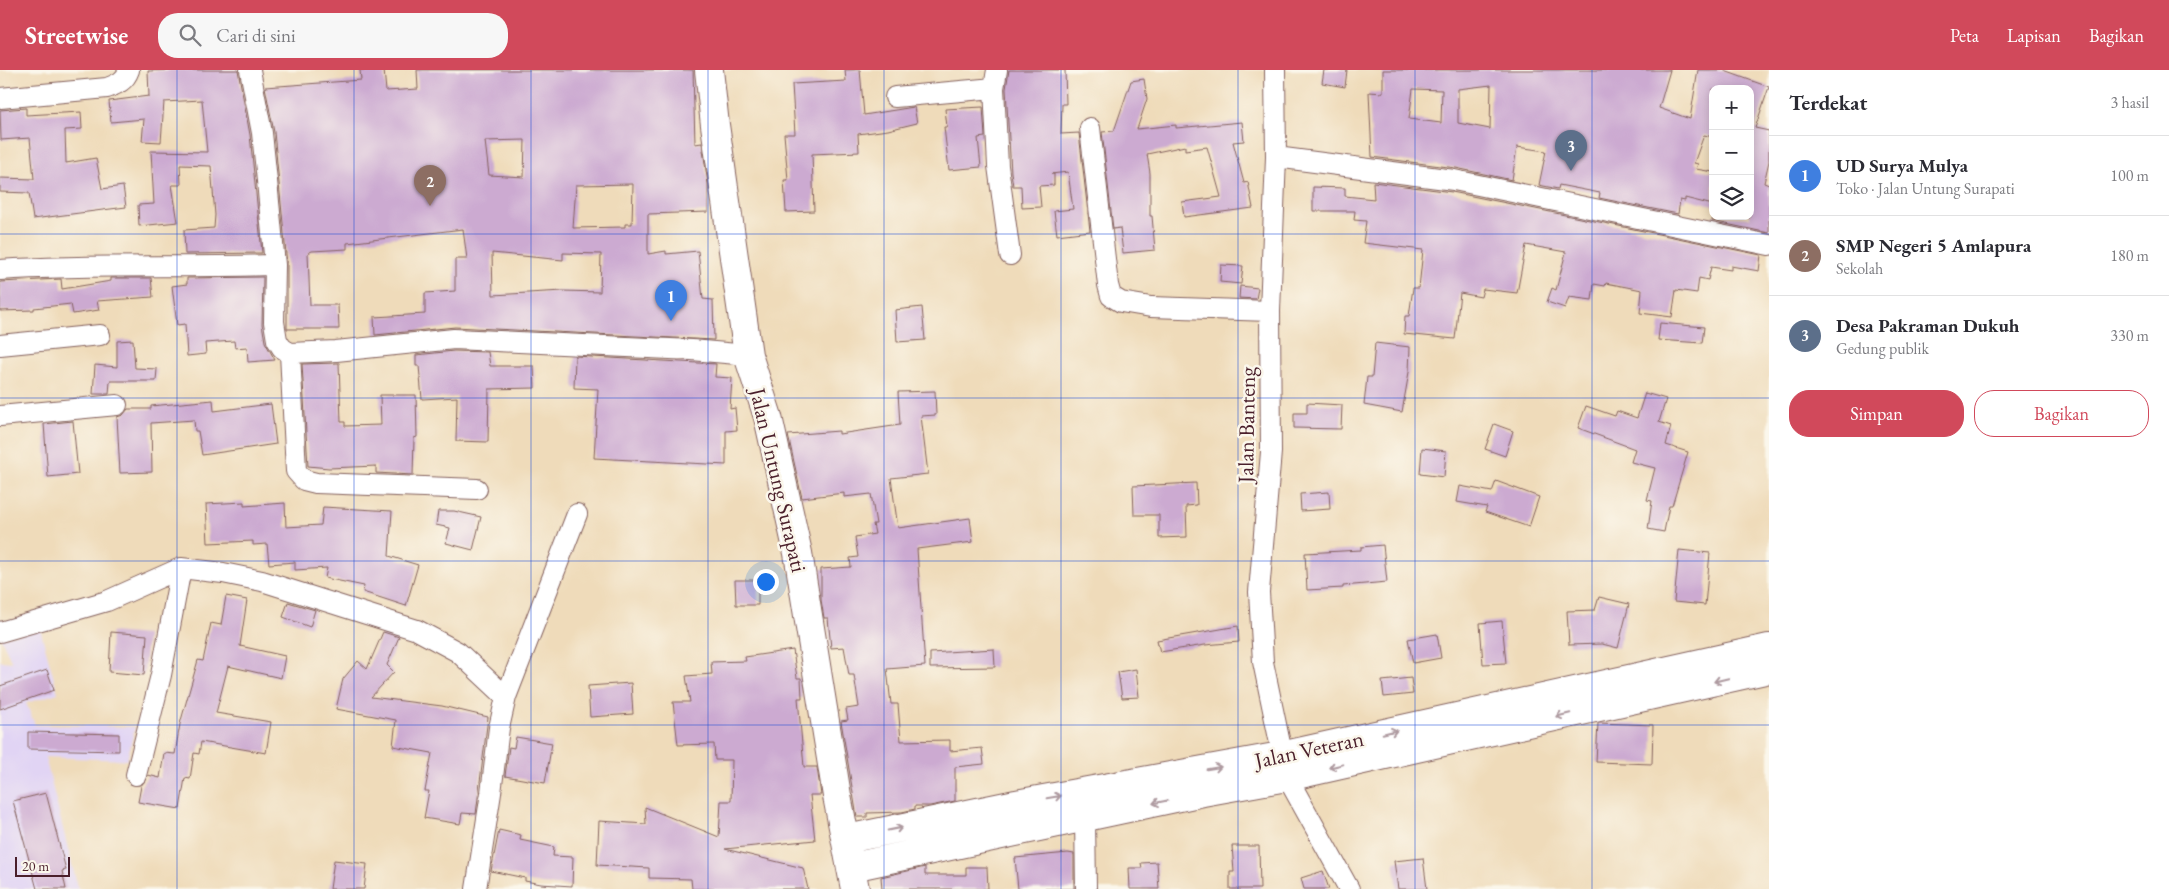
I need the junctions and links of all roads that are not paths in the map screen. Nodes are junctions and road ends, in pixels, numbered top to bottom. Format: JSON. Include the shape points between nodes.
{"nodes":[{"id":1,"x":129,"y":70,"type":"edge"},
{"id":2,"x":250,"y":70,"type":"edge"},
{"id":3,"x":709,"y":70,"type":"edge"},
{"id":4,"x":1275,"y":70,"type":"edge"},
{"id":5,"x":995,"y":79,"type":"edge"},
{"id":6,"x":895,"y":96,"type":"dead end"},
{"id":7,"x":0,"y":98,"type":"edge"},
{"id":8,"x":1090,"y":128,"type":"dead end"},
{"id":9,"x":1276,"y":157,"type":"junction"},
{"id":10,"x":1769,"y":245,"type":"edge"},
{"id":11,"x":1010,"y":255,"type":"dead end"},
{"id":12,"x":275,"y":265,"type":"junction"},
{"id":13,"x":0,"y":270,"type":"edge"},
{"id":14,"x":1270,"y":311,"type":"junction"},
{"id":15,"x":100,"y":336,"type":"dead end"},
{"id":16,"x":0,"y":345,"type":"edge"},
{"id":17,"x":290,"y":353,"type":"junction"},
{"id":18,"x":748,"y":355,"type":"junction"},
{"id":19,"x":117,"y":404,"type":"dead end"},
{"id":20,"x":0,"y":416,"type":"edge"},
{"id":21,"x":476,"y":489,"type":"dead end"},
{"id":22,"x":577,"y":514,"type":"dead end"},
{"id":23,"x":182,"y":568,"type":"junction"},
{"id":24,"x":0,"y":632,"type":"edge"},
{"id":25,"x":1769,"y":648,"type":"edge"},
{"id":26,"x":1769,"y":669,"type":"edge"},
{"id":27,"x":506,"y":697,"type":"junction"},
{"id":28,"x":1284,"y":767,"type":"junction"},
{"id":29,"x":136,"y":775,"type":"dead end"},
{"id":30,"x":1085,"y":818,"type":"junction"},
{"id":31,"x":847,"y":839,"type":"junction"},
{"id":32,"x":854,"y":878,"type":"edge"},
{"id":33,"x":476,"y":889,"type":"edge"},
{"id":34,"x":1086,"y":889,"type":"edge"},
{"id":35,"x":1349,"y":889,"type":"edge"}],
"edges":[{"from":1,"to":7,"type":"street","via":[[126,78],[107,88]]},
{"from":2,"to":12,"type":"street","via":[[262,133]]},
{"from":3,"to":18,"type":"main road","name":"Jalan Untung Surapati"},
{"from":4,"to":9,"type":"street","name":"Jalan Banteng"},
{"from":5,"to":6,"type":"street"},
{"from":5,"to":11,"type":"street","via":[[998,166]]},
{"from":8,"to":14,"type":"street","via":[[1108,285],[1112,296],[1121,302],[1151,306]]},
{"from":9,"to":10,"type":"street","via":[[1454,180]]},
{"from":9,"to":14,"type":"street","name":"Jalan Banteng"},
{"from":12,"to":13,"type":"street"},
{"from":12,"to":17,"type":"street","via":[[274,322],[277,340]]},
{"from":14,"to":28,"type":"street","name":"Jalan Banteng","via":[[1271,452],[1259,592],[1262,662]]},
{"from":15,"to":16,"type":"street"},
{"from":17,"to":18,"type":"street","via":[[454,339]]},
{"from":17,"to":21,"type":"street","via":[[296,471],[304,480]]},
{"from":18,"to":31,"type":"main road","name":"Jalan Untung Surapati","via":[[768,417],[798,553],[836,796]]},
{"from":19,"to":20,"type":"street"},
{"from":22,"to":27,"type":"street"},
{"from":23,"to":24,"type":"street","via":[[107,601]]},
{"from":23,"to":27,"type":"street","via":[[262,581],[417,630],[458,652]]},
{"from":23,"to":29,"type":"street","via":[[161,675]]},
{"from":28,"to":25,"type":"main road","name":"Jalan Veteran","one_way":true},
{"from":26,"to":28,"type":"main road","name":"Jalan Veteran","one_way":true},
{"from":27,"to":33,"type":"street"},
{"from":28,"to":30,"type":"main road","name":"Jalan Veteran","one_way":true},
{"from":31,"to":28,"type":"main road","name":"Jalan Veteran","one_way":true,"via":[[1016,804]]},
{"from":28,"to":35,"type":"street","name":"Jalan Banteng"},
{"from":30,"to":32,"type":"main road","name":"Jalan Veteran"},
{"from":30,"to":34,"type":"street"},
{"from":31,"to":32,"type":"main road","name":"Jalan Untung Surapati"}]}
